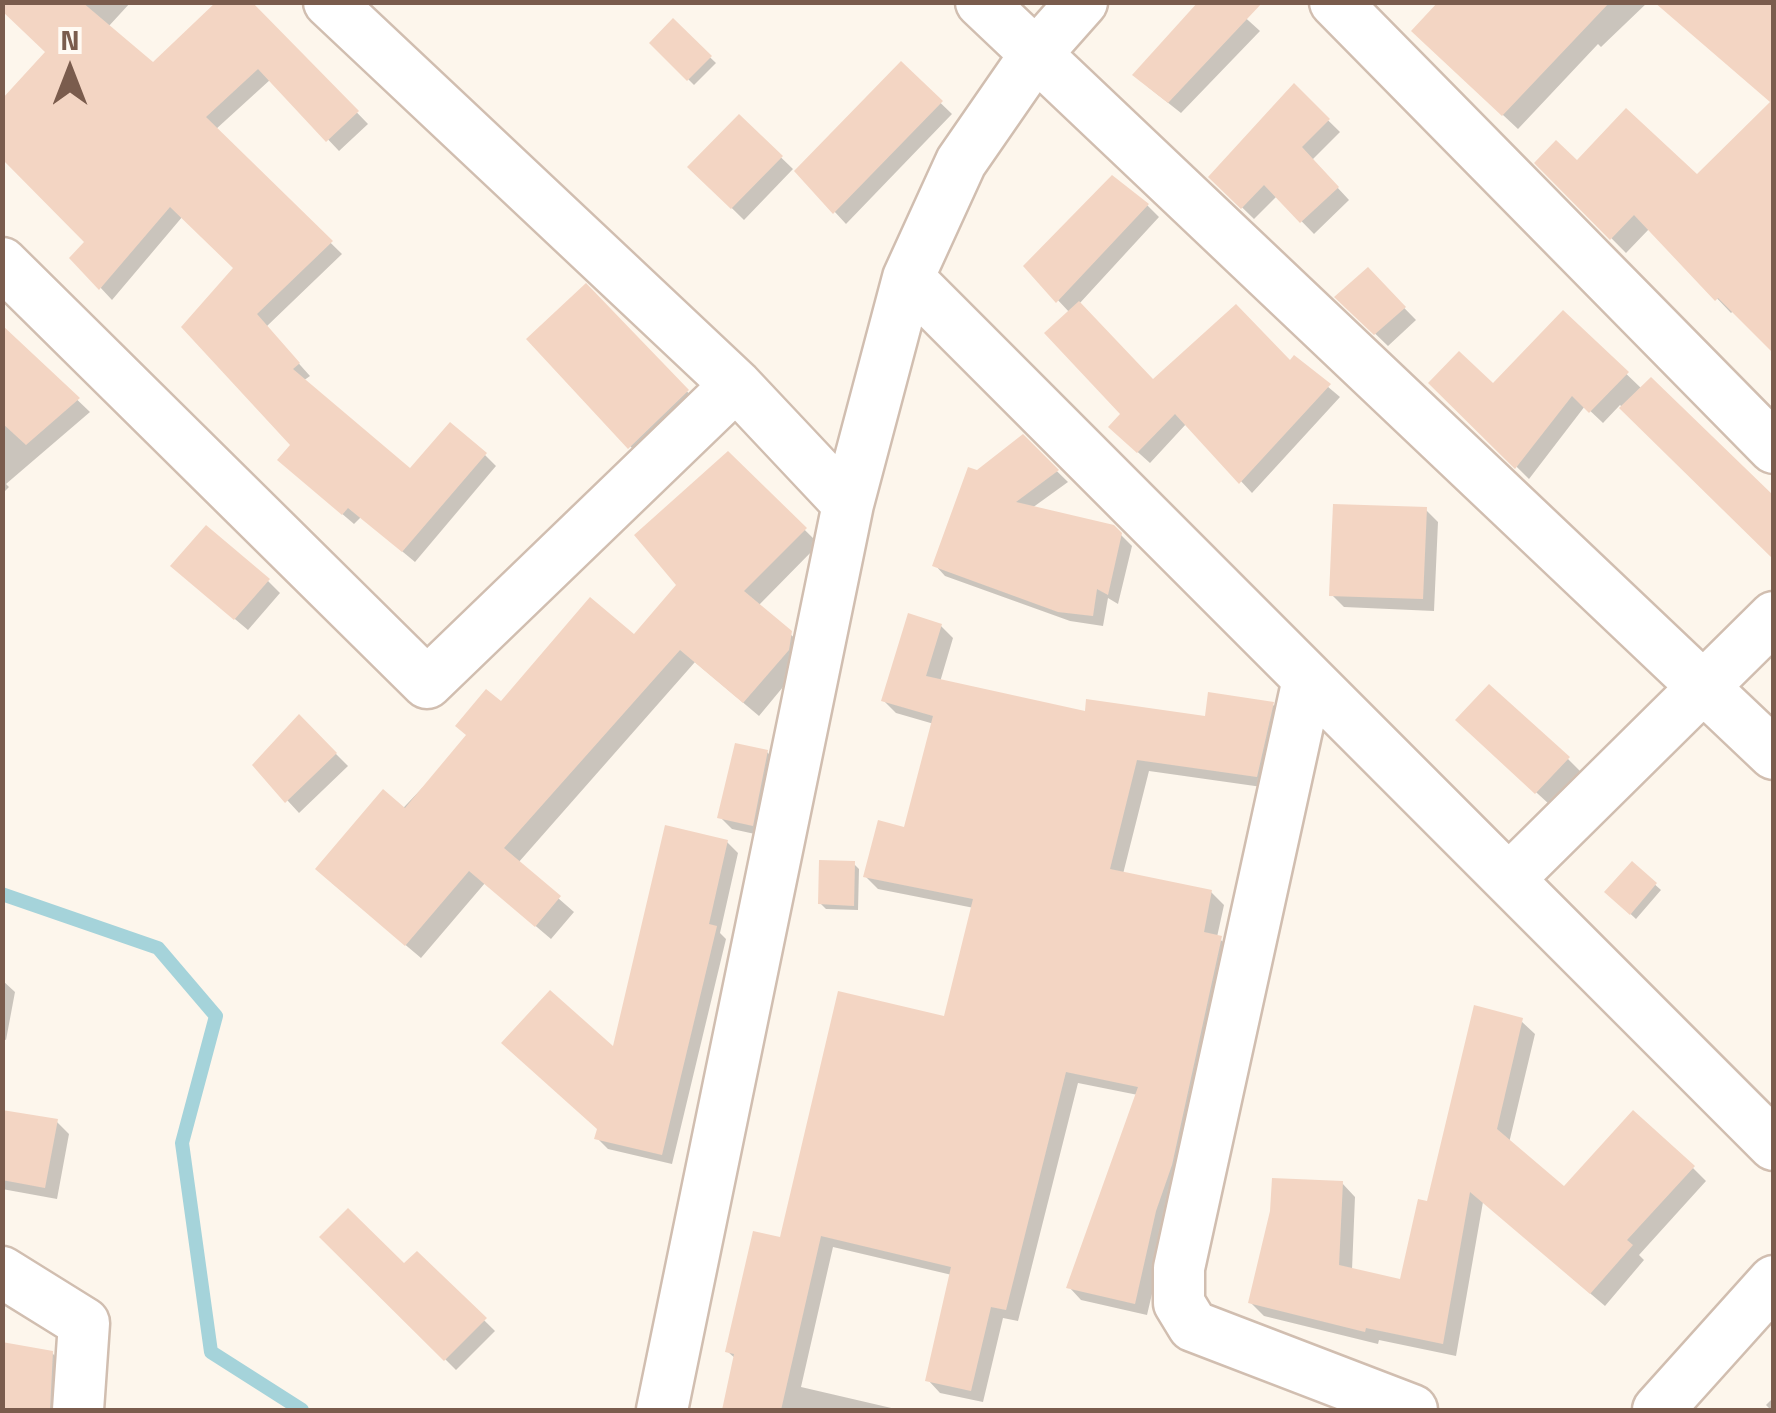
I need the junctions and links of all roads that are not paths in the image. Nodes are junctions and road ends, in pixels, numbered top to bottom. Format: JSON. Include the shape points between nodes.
{"nodes":[{"id":1,"x":329,"y":2,"type":"edge"},
{"id":2,"x":981,"y":2,"type":"edge"},
{"id":3,"x":1082,"y":2,"type":"edge"},
{"id":4,"x":1334,"y":2,"type":"edge"},
{"id":5,"x":1035,"y":54,"type":"junction"},
{"id":6,"x":2,"y":263,"type":"edge"},
{"id":7,"x":908,"y":278,"type":"junction"},
{"id":8,"x":736,"y":385,"type":"junction"},
{"id":9,"x":1774,"y":448,"type":"edge"},
{"id":10,"x":848,"y":504,"type":"junction"},
{"id":11,"x":1774,"y":617,"type":"edge"},
{"id":12,"x":1308,"y":679,"type":"junction"},
{"id":13,"x":1707,"y":687,"type":"junction"},
{"id":14,"x":1774,"y":754,"type":"edge"},
{"id":15,"x":1511,"y":878,"type":"junction"},
{"id":16,"x":1774,"y":1145,"type":"edge"},
{"id":17,"x":2,"y":1272,"type":"edge"},
{"id":18,"x":1774,"y":1280,"type":"edge"},
{"id":19,"x":78,"y":1410,"type":"edge"},
{"id":20,"x":662,"y":1410,"type":"edge"},
{"id":21,"x":1412,"y":1410,"type":"edge"},
{"id":22,"x":1658,"y":1410,"type":"edge"}],
"edges":[{"from":1,"to":8,"type":"street"},
{"from":2,"to":5,"type":"street"},
{"from":3,"to":5,"type":"street"},
{"from":4,"to":9,"type":"street"},
{"from":5,"to":7,"type":"street","via":[[961,162]]},
{"from":5,"to":13,"type":"street"},
{"from":6,"to":8,"type":"street","via":[[428,683]]},
{"from":7,"to":10,"type":"street"},
{"from":7,"to":12,"type":"street"},
{"from":8,"to":10,"type":"street"},
{"from":10,"to":20,"type":"street"},
{"from":11,"to":13,"type":"street"},
{"from":12,"to":15,"type":"street"},
{"from":12,"to":21,"type":"street","via":[[1179,1268],[1179,1303],[1192,1326]]},
{"from":13,"to":14,"type":"street"},
{"from":13,"to":15,"type":"street"},
{"from":15,"to":16,"type":"street"},
{"from":17,"to":19,"type":"street","via":[[84,1323]]},
{"from":18,"to":22,"type":"street"}]}
